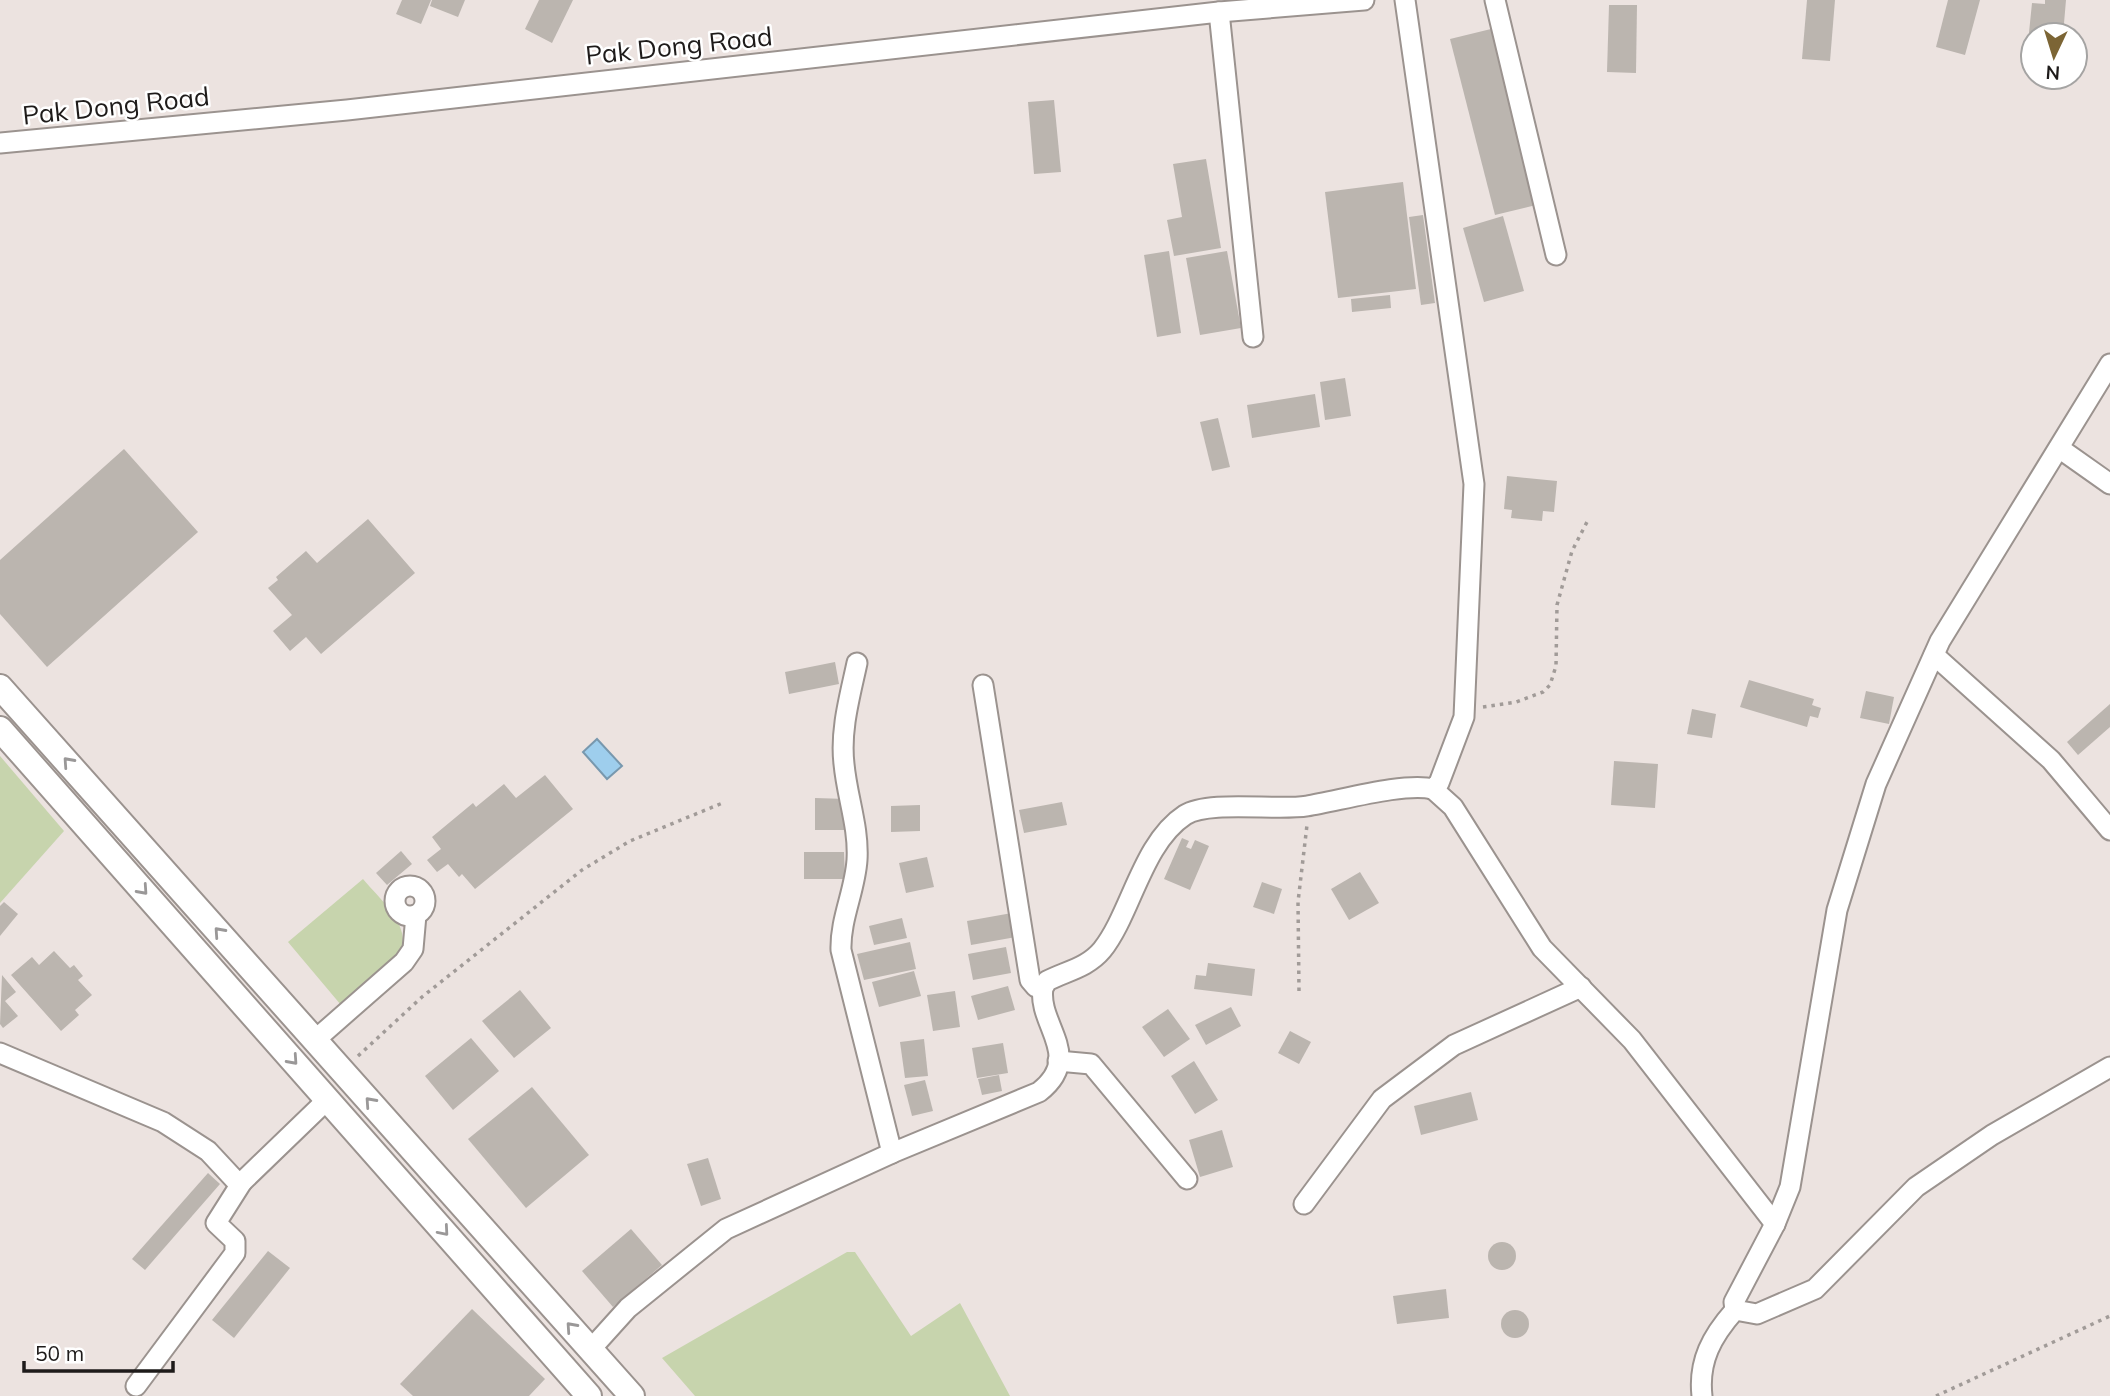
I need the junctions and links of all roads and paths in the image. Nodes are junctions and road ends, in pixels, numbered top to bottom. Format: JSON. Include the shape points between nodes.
{"nodes":[{"id":1,"x":1364,"y":0,"type":"edge"},
{"id":2,"x":1405,"y":0,"type":"edge"},
{"id":3,"x":1495,"y":0,"type":"edge"},
{"id":4,"x":1219,"y":12,"type":"junction"},
{"id":5,"x":0,"y":144,"type":"edge"},
{"id":6,"x":1556,"y":256,"type":"dead end"},
{"id":7,"x":1253,"y":337,"type":"dead end"},
{"id":8,"x":2110,"y":364,"type":"edge"},
{"id":9,"x":2059,"y":447,"type":"junction"},
{"id":10,"x":2110,"y":484,"type":"edge"},
{"id":11,"x":1587,"y":522,"type":"dead end"},
{"id":12,"x":1934,"y":655,"type":"junction"},
{"id":13,"x":857,"y":663,"type":"dead end"},
{"id":14,"x":984,"y":685,"type":"dead end"},
{"id":15,"x":0,"y":687,"type":"edge"},
{"id":16,"x":1464,"y":708,"type":"junction"},
{"id":17,"x":0,"y":729,"type":"edge"},
{"id":18,"x":1433,"y":789,"type":"junction"},
{"id":19,"x":725,"y":802,"type":"dead end"},
{"id":20,"x":1309,"y":806,"type":"junction"},
{"id":21,"x":2110,"y":831,"type":"edge"},
{"id":22,"x":144,"y":848,"type":"junction"},
{"id":23,"x":122,"y":867,"type":"junction"},
{"id":24,"x":416,"y":915,"type":"dead end"},
{"id":25,"x":1044,"y":988,"type":"junction"},
{"id":26,"x":1581,"y":988,"type":"junction"},
{"id":27,"x":1299,"y":991,"type":"dead end"},
{"id":28,"x":315,"y":1040,"type":"junction"},
{"id":29,"x":0,"y":1053,"type":"edge"},
{"id":30,"x":1058,"y":1061,"type":"junction"},
{"id":31,"x":2110,"y":1067,"type":"edge"},
{"id":32,"x":342,"y":1071,"type":"junction"},
{"id":33,"x":328,"y":1099,"type":"junction"},
{"id":34,"x":405,"y":1141,"type":"junction"},
{"id":35,"x":892,"y":1153,"type":"junction"},
{"id":36,"x":383,"y":1162,"type":"junction"},
{"id":37,"x":1187,"y":1179,"type":"dead end"},
{"id":38,"x":242,"y":1182,"type":"junction"},
{"id":39,"x":1304,"y":1204,"type":"dead end"},
{"id":40,"x":1775,"y":1224,"type":"junction"},
{"id":41,"x":1735,"y":1310,"type":"junction"},
{"id":42,"x":2110,"y":1316,"type":"edge"},
{"id":43,"x":591,"y":1349,"type":"junction"},
{"id":44,"x":136,"y":1386,"type":"dead end"},
{"id":45,"x":589,"y":1396,"type":"edge"},
{"id":46,"x":632,"y":1396,"type":"edge"},
{"id":47,"x":1702,"y":1396,"type":"edge"},
{"id":48,"x":1936,"y":1396,"type":"edge"}],
"edges":[{"from":1,"to":4,"type":"street","name":"Pak Dong Road"},
{"from":2,"to":16,"type":"street","via":[[1474,484]]},
{"from":3,"to":6,"type":"street"},
{"from":4,"to":5,"type":"street","name":"Pak Dong Road","via":[[347,110]]},
{"from":4,"to":7,"type":"street"},
{"from":8,"to":9,"type":"street"},
{"from":9,"to":10,"type":"street"},
{"from":9,"to":12,"type":"street"},
{"from":11,"to":16,"type":"path","via":[[1572,551],[1557,605],[1556,666],[1550,685],[1516,702]]},
{"from":12,"to":21,"type":"street","via":[[2051,760]]},
{"from":12,"to":40,"type":"street","via":[[1876,783],[1848,869],[1824,975],[1797,1158]]},
{"from":13,"to":35,"type":"street","via":[[845,717],[844,763],[857,862],[841,929],[841,950]]},
{"from":14,"to":25,"type":"street","via":[[1030,980]]},
{"from":22,"to":15,"type":"main road","one_way":true},
{"from":16,"to":18,"type":"street","via":[[1442,778]]},
{"from":17,"to":23,"type":"main road"},
{"from":18,"to":20,"type":"street","via":[[1411,787]]},
{"from":18,"to":26,"type":"street","via":[[1453,807],[1542,948]]},
{"from":19,"to":32,"type":"path","via":[[630,841],[582,870],[422,997]]},
{"from":20,"to":25,"type":"street","via":[[1228,808],[1186,815],[1155,847],[1102,950],[1081,968],[1047,982]]},
{"from":20,"to":27,"type":"path","via":[[1298,902]]},
{"from":22,"to":23,"type":"main road"},
{"from":28,"to":22,"type":"main road","one_way":true},
{"from":23,"to":33,"type":"main road","one_way":true},
{"from":24,"to":28,"type":"street","via":[[413,949],[404,962]]},
{"from":25,"to":30,"type":"street"},
{"from":26,"to":39,"type":"street","via":[[1454,1045],[1382,1099]]},
{"from":26,"to":40,"type":"street","via":[[1632,1040]]},
{"from":28,"to":32,"type":"main road"},
{"from":29,"to":38,"type":"street","via":[[163,1122],[208,1151]]},
{"from":30,"to":35,"type":"street","via":[[1056,1075],[1039,1092]]},
{"from":30,"to":37,"type":"street","via":[[1091,1063]]},
{"from":31,"to":41,"type":"street","via":[[1992,1135],[1916,1187],[1815,1289],[1757,1314]]},
{"from":34,"to":32,"type":"main road","one_way":true},
{"from":33,"to":36,"type":"main road"},
{"from":33,"to":38,"type":"street"},
{"from":34,"to":36,"type":"main road"},
{"from":43,"to":34,"type":"main road","one_way":true},
{"from":35,"to":43,"type":"street","via":[[726,1229],[628,1308]]},
{"from":36,"to":45,"type":"main road","one_way":true},
{"from":38,"to":44,"type":"street","via":[[216,1223],[235,1241],[235,1253]]},
{"from":40,"to":41,"type":"street","via":[[1734,1302]]},
{"from":41,"to":47,"type":"street","via":[[1708,1346],[1700,1377]]},
{"from":42,"to":48,"type":"path"},
{"from":43,"to":46,"type":"main road"}]}
